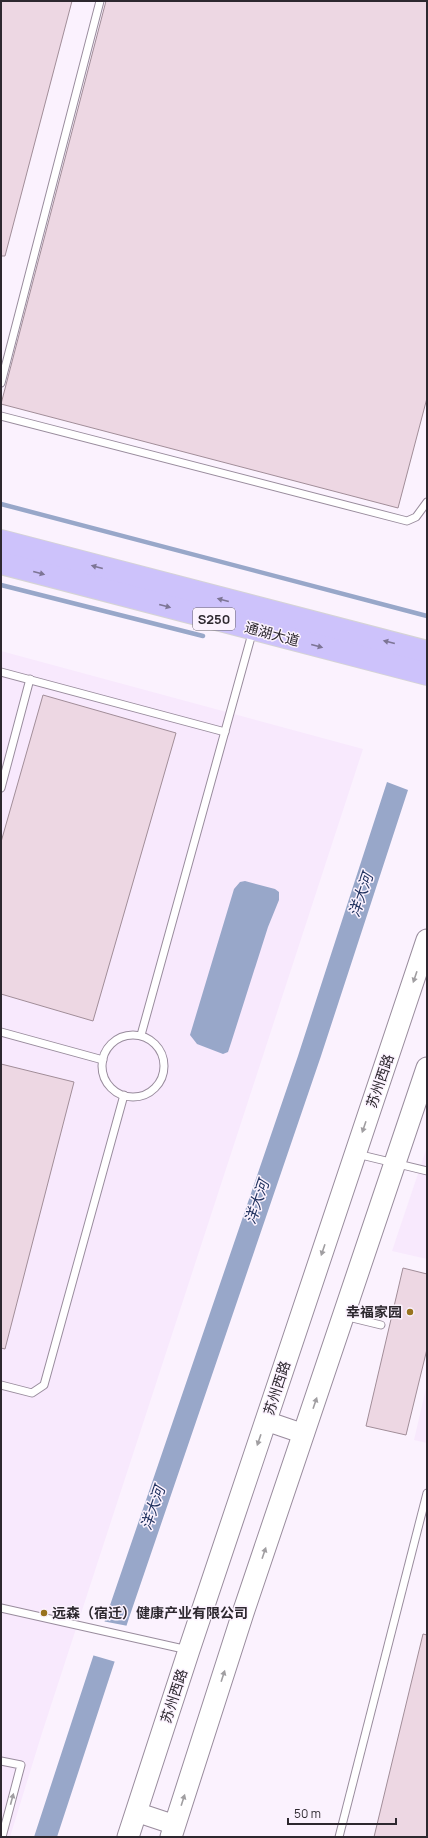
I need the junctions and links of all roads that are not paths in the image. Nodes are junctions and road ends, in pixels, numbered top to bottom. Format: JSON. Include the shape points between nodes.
{"nodes":[{"id":1,"x":100,"y":1,"type":"edge"},
{"id":2,"x":1,"y":384,"type":"edge"},
{"id":3,"x":1,"y":416,"type":"edge"},
{"id":4,"x":427,"y":502,"type":"edge"},
{"id":5,"x":1,"y":541,"type":"edge"},
{"id":6,"x":1,"y":563,"type":"edge"},
{"id":7,"x":256,"y":619,"type":"junction"},
{"id":8,"x":427,"y":652,"type":"edge"},
{"id":9,"x":1,"y":672,"type":"edge"},
{"id":10,"x":427,"y":674,"type":"edge"},
{"id":11,"x":30,"y":679,"type":"junction"},
{"id":12,"x":225,"y":732,"type":"junction"},
{"id":13,"x":1,"y":788,"type":"edge"},
{"id":14,"x":427,"y":940,"type":"edge"},
{"id":15,"x":1,"y":1032,"type":"edge"},
{"id":16,"x":140,"y":1035,"type":"junction"},
{"id":17,"x":103,"y":1060,"type":"junction"},
{"id":18,"x":427,"y":1068,"type":"edge"},
{"id":19,"x":124,"y":1095,"type":"junction"},
{"id":20,"x":355,"y":1154,"type":"junction"},
{"id":21,"x":395,"y":1163,"type":"junction"},
{"id":22,"x":427,"y":1171,"type":"edge"},
{"id":23,"x":344,"y":1316,"type":"junction"},
{"id":24,"x":381,"y":1325,"type":"dead end"},
{"id":25,"x":1,"y":1385,"type":"edge"},
{"id":26,"x":266,"y":1421,"type":"junction"},
{"id":27,"x":304,"y":1434,"type":"junction"},
{"id":28,"x":427,"y":1493,"type":"edge"},
{"id":29,"x":1,"y":1608,"type":"edge"},
{"id":30,"x":189,"y":1650,"type":"junction"},
{"id":31,"x":1,"y":1761,"type":"edge"},
{"id":32,"x":136,"y":1812,"type":"junction"},
{"id":33,"x":173,"y":1831,"type":"edge"},
{"id":34,"x":2,"y":1837,"type":"edge"},
{"id":35,"x":128,"y":1837,"type":"edge"},
{"id":36,"x":339,"y":1837,"type":"edge"}],
"edges":[{"from":1,"to":2,"type":"lane"},
{"from":3,"to":4,"type":"lane","via":[[407,521],[416,517]]},
{"from":7,"to":5,"type":"main road","name":"通湖大道","number":"S250","one_way":true},
{"from":6,"to":7,"type":"main road","name":"通湖大道","number":"S250","one_way":true},
{"from":8,"to":7,"type":"main road","name":"通湖大道","number":"S250","one_way":true},
{"from":7,"to":10,"type":"main road","name":"通湖大道","number":"S250","one_way":true},
{"from":7,"to":12,"type":"lane"},
{"from":9,"to":11,"type":"lane"},
{"from":11,"to":12,"type":"lane"},
{"from":11,"to":13,"type":"lane"},
{"from":12,"to":16,"type":"lane"},
{"from":14,"to":20,"type":"main road","name":"苏州西路","one_way":true},
{"from":15,"to":17,"type":"lane"},
{"from":16,"to":17,"type":"lane","via":[[121,1037],[106,1050]]},
{"from":16,"to":19,"type":"lane","via":[[150,1039],[160,1051],[165,1066],[163,1076],[158,1086],[150,1093],[129,1097]]},
{"from":17,"to":19,"type":"lane","via":[[105,1080],[111,1088]]},
{"from":18,"to":21,"type":"main road"},
{"from":19,"to":25,"type":"lane","via":[[44,1385],[32,1392]]},
{"from":20,"to":21,"type":"lane"},
{"from":20,"to":26,"type":"main road","name":"苏州西路","one_way":true},
{"from":21,"to":22,"type":"lane"},
{"from":21,"to":23,"type":"main road"},
{"from":23,"to":24,"type":"lane"},
{"from":27,"to":23,"type":"main road","one_way":true},
{"from":26,"to":27,"type":"street"},
{"from":26,"to":30,"type":"main road","name":"苏州西路","one_way":true},
{"from":33,"to":27,"type":"main road","one_way":true},
{"from":28,"to":36,"type":"lane"},
{"from":29,"to":30,"type":"lane"},
{"from":30,"to":32,"type":"main road","name":"苏州西路"},
{"from":34,"to":31,"type":"lane","one_way":true,"via":[[21,1765]]},
{"from":32,"to":33,"type":"street"},
{"from":32,"to":35,"type":"main road","name":"苏州西路"}]}
